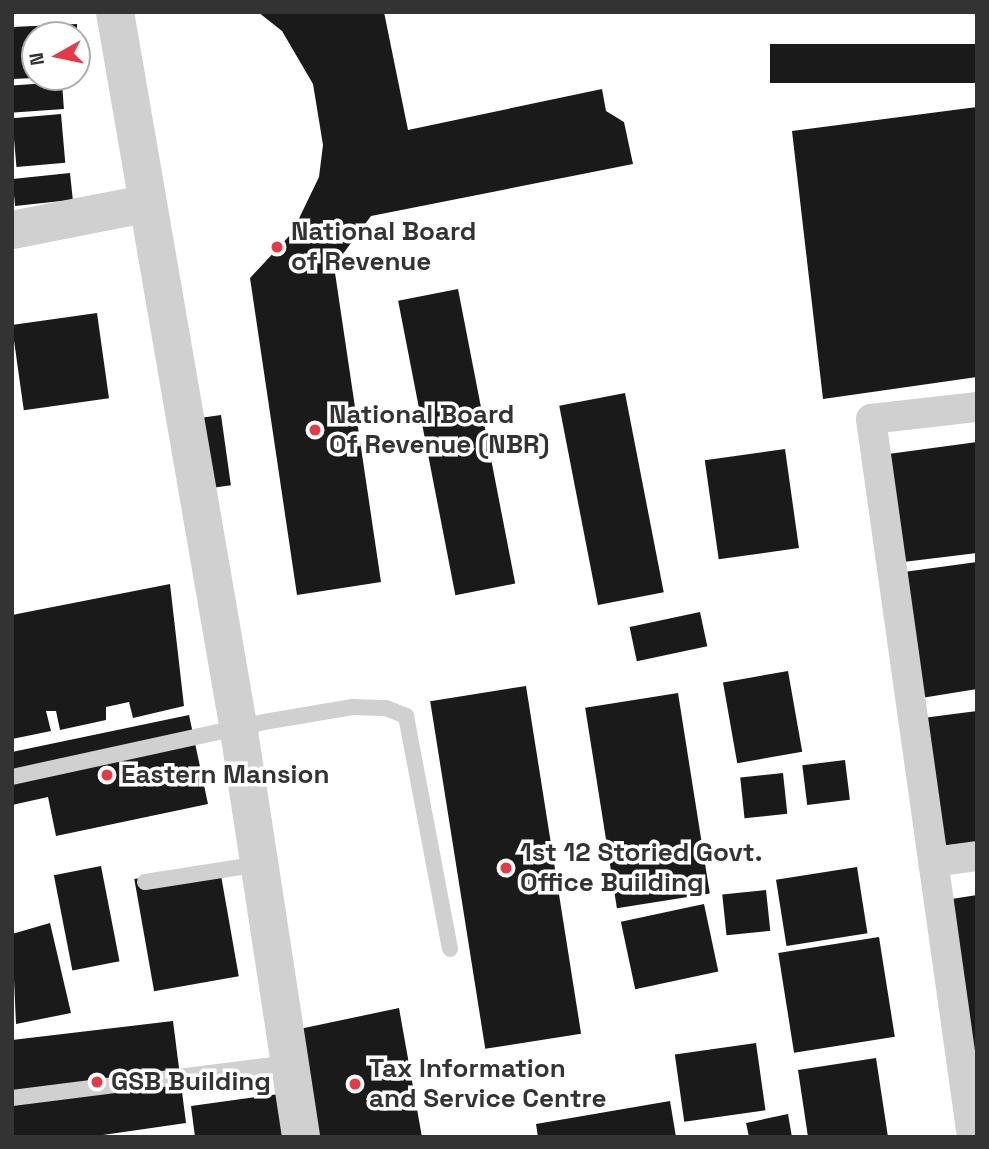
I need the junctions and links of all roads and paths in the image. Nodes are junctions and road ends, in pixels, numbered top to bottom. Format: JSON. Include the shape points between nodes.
{"nodes":[{"id":1,"x":115,"y":12,"type":"edge"},
{"id":2,"x":145,"y":204,"type":"junction"},
{"id":3,"x":12,"y":230,"type":"edge"},
{"id":4,"x":977,"y":407,"type":"edge"},
{"id":5,"x":239,"y":731,"type":"junction"},
{"id":6,"x":12,"y":777,"type":"edge"},
{"id":7,"x":977,"y":856,"type":"edge"},
{"id":8,"x":933,"y":862,"type":"junction"},
{"id":9,"x":260,"y":864,"type":"junction"},
{"id":10,"x":145,"y":882,"type":"dead end"},
{"id":11,"x":450,"y":949,"type":"dead end"},
{"id":12,"x":290,"y":1063,"type":"junction"},
{"id":13,"x":12,"y":1097,"type":"edge"},
{"id":14,"x":301,"y":1137,"type":"edge"},
{"id":15,"x":972,"y":1137,"type":"edge"}],
"edges":[{"from":1,"to":2,"type":"street"},
{"from":2,"to":3,"type":"street"},
{"from":2,"to":5,"type":"street"},
{"from":4,"to":8,"type":"street","via":[[871,419]]},
{"from":5,"to":6,"type":"lane"},
{"from":5,"to":9,"type":"street"},
{"from":5,"to":11,"type":"lane","via":[[264,722],[353,707],[386,708],[405,716]]},
{"from":7,"to":8,"type":"street"},
{"from":8,"to":15,"type":"street"},
{"from":9,"to":10,"type":"lane"},
{"from":9,"to":12,"type":"street"},
{"from":12,"to":13,"type":"lane"},
{"from":12,"to":14,"type":"street"}]}
